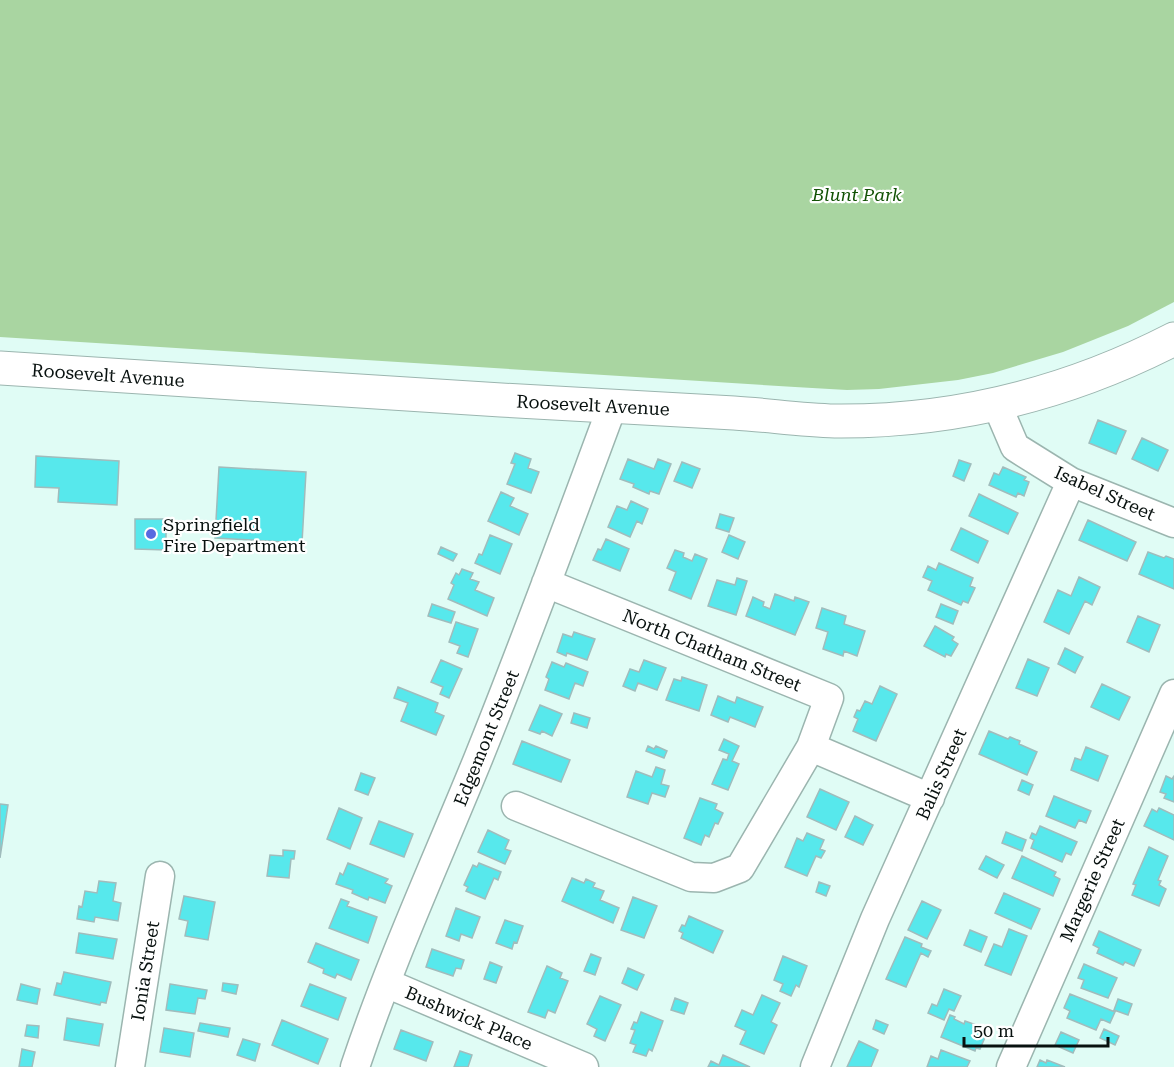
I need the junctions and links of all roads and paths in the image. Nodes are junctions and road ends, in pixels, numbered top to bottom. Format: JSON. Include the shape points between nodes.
{"nodes":[{"id":1,"x":1174,"y":339,"type":"edge"},
{"id":2,"x":0,"y":368,"type":"edge"},
{"id":3,"x":997,"y":405,"type":"junction"},
{"id":4,"x":612,"y":407,"type":"junction"},
{"id":5,"x":1071,"y":482,"type":"junction"},
{"id":6,"x":1174,"y":524,"type":"edge"},
{"id":7,"x":546,"y":583,"type":"junction"},
{"id":8,"x":1174,"y":694,"type":"edge"},
{"id":9,"x":811,"y":747,"type":"junction"},
{"id":10,"x":930,"y":798,"type":"junction"},
{"id":11,"x":516,"y":806,"type":"dead end"},
{"id":12,"x":160,"y":876,"type":"dead end"},
{"id":13,"x":386,"y":983,"type":"junction"},
{"id":14,"x":130,"y":1067,"type":"edge"},
{"id":15,"x":355,"y":1067,"type":"edge"},
{"id":16,"x":584,"y":1067,"type":"edge"},
{"id":17,"x":814,"y":1067,"type":"edge"},
{"id":18,"x":1011,"y":1067,"type":"edge"}],
"edges":[{"from":1,"to":3,"type":"main road","name":"Roosevelt Avenue","via":[[1087,377]]},
{"from":2,"to":4,"type":"main road","name":"Roosevelt Avenue"},
{"from":3,"to":4,"type":"main road","name":"Roosevelt Avenue","via":[[923,417],[842,421]]},
{"from":3,"to":5,"type":"street","name":"Isabel Street","via":[[1015,447]]},
{"from":4,"to":7,"type":"street","name":"Edgemont Street"},
{"from":5,"to":6,"type":"street","name":"Isabel Street"},
{"from":5,"to":10,"type":"street","name":"Balis Street"},
{"from":7,"to":9,"type":"street","name":"North Chatham Street","via":[[829,698]]},
{"from":7,"to":13,"type":"street","name":"Edgemont Street"},
{"from":8,"to":18,"type":"street","name":"Margerie Street"},
{"from":9,"to":10,"type":"street"},
{"from":9,"to":11,"type":"street","via":[[740,868],[714,878],[691,877]]},
{"from":10,"to":17,"type":"street","name":"Balis Street"},
{"from":12,"to":14,"type":"street","name":"Ionia Street"},
{"from":13,"to":15,"type":"street","name":"Edgemont Street"},
{"from":13,"to":16,"type":"street","name":"Bushwick Place"}]}
